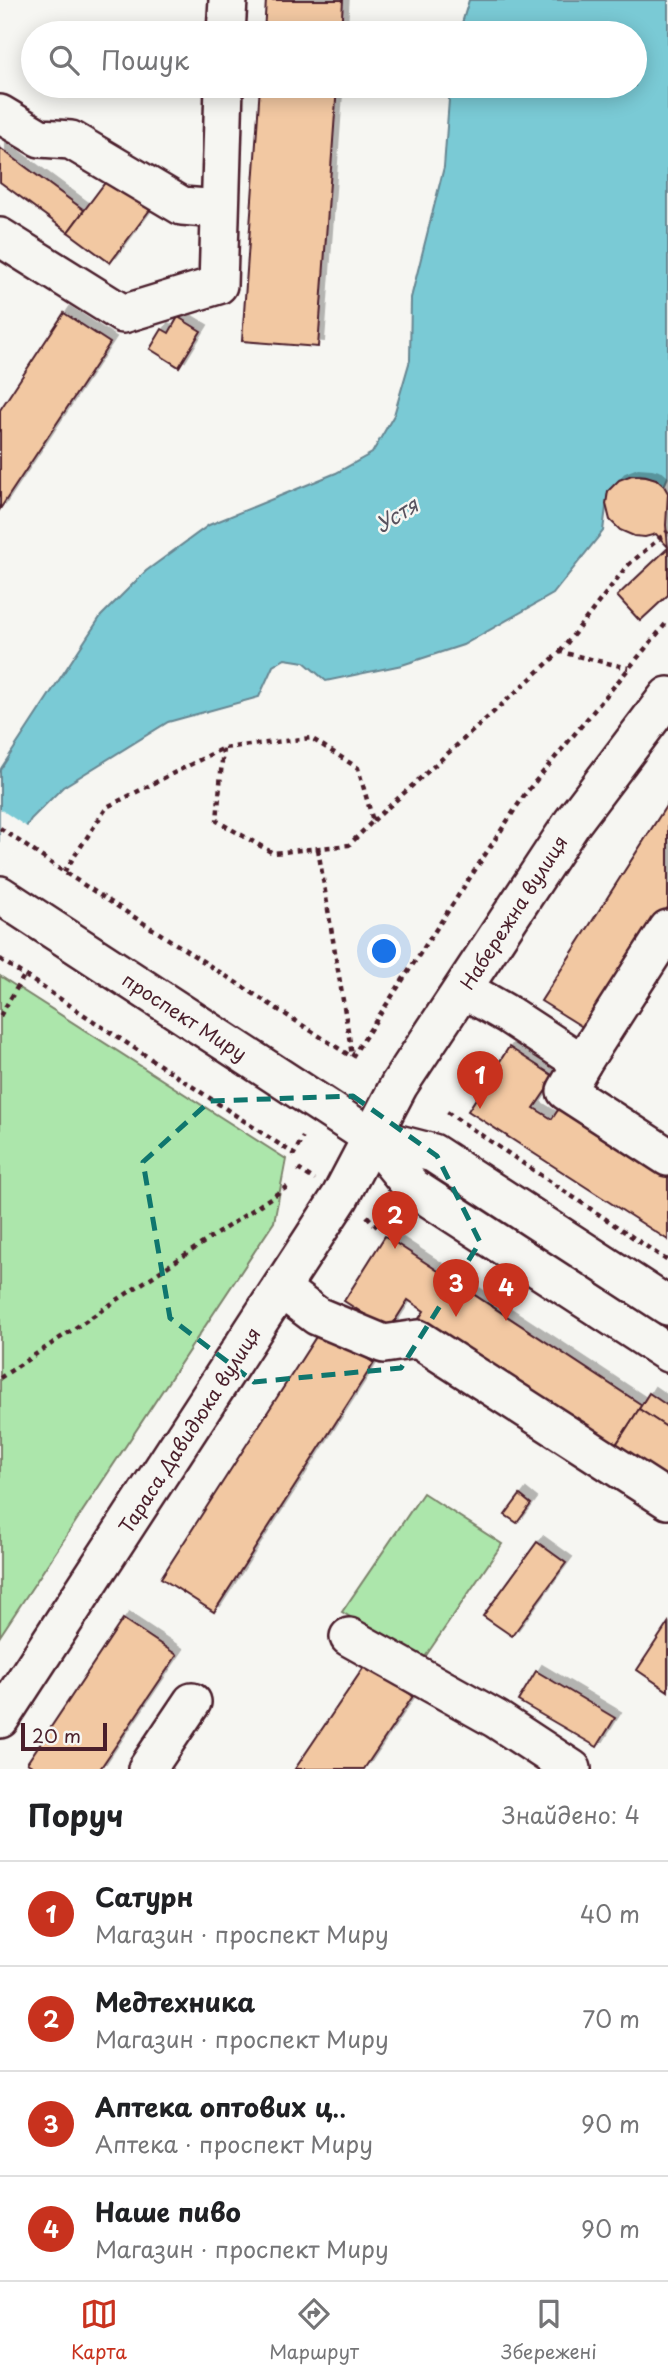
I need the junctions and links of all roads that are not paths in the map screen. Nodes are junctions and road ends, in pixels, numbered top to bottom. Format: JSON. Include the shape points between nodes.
{"nodes":[{"id":1,"x":228,"y":0,"type":"edge"},
{"id":2,"x":227,"y":21,"type":"edge"},
{"id":3,"x":224,"y":98,"type":"edge"},
{"id":4,"x":0,"y":114,"type":"edge"},
{"id":5,"x":219,"y":209,"type":"junction"},
{"id":6,"x":0,"y":237,"type":"edge"},
{"id":7,"x":668,"y":696,"type":"edge"},
{"id":8,"x":0,"y":895,"type":"edge"},
{"id":9,"x":668,"y":929,"type":"edge"},
{"id":10,"x":463,"y":989,"type":"junction"},
{"id":11,"x":582,"y":1063,"type":"junction"},
{"id":12,"x":371,"y":1137,"type":"junction"},
{"id":13,"x":668,"y":1157,"type":"edge"},
{"id":14,"x":281,"y":1289,"type":"junction"},
{"id":15,"x":668,"y":1306,"type":"edge"},
{"id":16,"x":668,"y":1353,"type":"edge"},
{"id":17,"x":668,"y":1500,"type":"edge"},
{"id":18,"x":349,"y":1637,"type":"dead end"},
{"id":19,"x":192,"y":1702,"type":"dead end"},
{"id":20,"x":0,"y":1719,"type":"edge"},
{"id":21,"x":147,"y":1769,"type":"edge"},
{"id":22,"x":572,"y":1769,"type":"edge"}],
"edges":[{"from":1,"to":2,"type":"street"},
{"from":3,"to":5,"type":"street"},
{"from":4,"to":5,"type":"street","via":[[40,138],[71,140],[182,206]]},
{"from":5,"to":6,"type":"street","via":[[218,285],[123,314]]},
{"from":7,"to":10,"type":"street","name":"Набережна вулиця","via":[[572,823]]},
{"from":8,"to":12,"type":"street","name":"проспект Миру"},
{"from":9,"to":11,"type":"street"},
{"from":10,"to":11,"type":"street"},
{"from":10,"to":12,"type":"street","name":"Набережна вулиця"},
{"from":11,"to":13,"type":"street","via":[[566,1090]]},
{"from":12,"to":14,"type":"street","name":"Тараса Давидюка вулиця","via":[[340,1197]]},
{"from":12,"to":15,"type":"street","name":"проспект Миру","via":[[433,1153]]},
{"from":12,"to":16,"type":"street","name":"проспект Миру","via":[[412,1187]]},
{"from":14,"to":17,"type":"street","via":[[317,1315],[384,1344],[418,1339]]},
{"from":14,"to":20,"type":"street","name":"Тараса Давидюка вулиця"},
{"from":18,"to":22,"type":"street","via":[[496,1719]]},
{"from":19,"to":21,"type":"street"}]}
